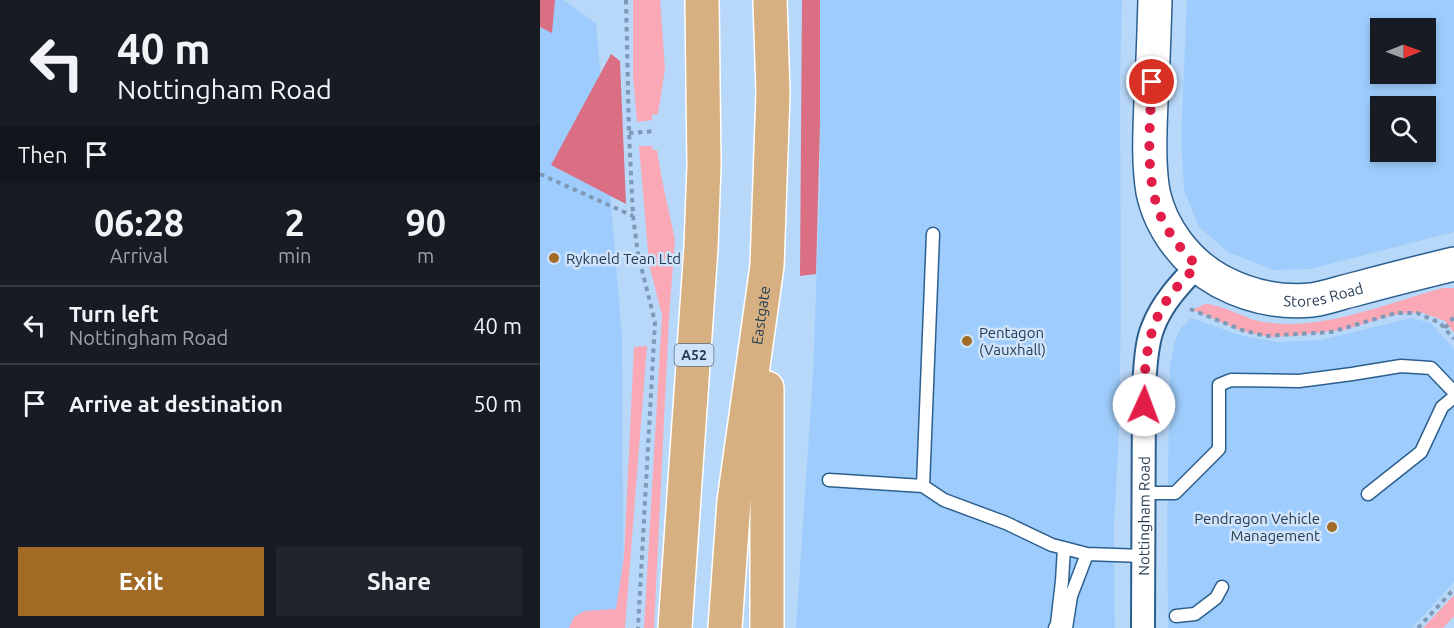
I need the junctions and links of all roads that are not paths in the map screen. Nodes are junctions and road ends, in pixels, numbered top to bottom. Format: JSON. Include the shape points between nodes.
{"nodes":[{"id":1,"x":702,"y":0,"type":"edge"},
{"id":2,"x":770,"y":0,"type":"edge"},
{"id":3,"x":1155,"y":0,"type":"edge"},
{"id":4,"x":933,"y":234,"type":"dead end"},
{"id":5,"x":1454,"y":264,"type":"edge"},
{"id":6,"x":767,"y":266,"type":"junction"},
{"id":7,"x":1197,"y":266,"type":"junction"},
{"id":8,"x":1454,"y":392,"type":"edge"},
{"id":9,"x":1454,"y":397,"type":"edge"},
{"id":10,"x":829,"y":480,"type":"dead end"},
{"id":11,"x":923,"y":486,"type":"junction"},
{"id":12,"x":1143,"y":493,"type":"junction"},
{"id":13,"x":1368,"y":494,"type":"dead end"},
{"id":14,"x":1064,"y":548,"type":"junction"},
{"id":15,"x":1087,"y":554,"type":"junction"},
{"id":16,"x":1143,"y":556,"type":"junction"},
{"id":17,"x":1222,"y":587,"type":"dead end"},
{"id":18,"x":1176,"y":616,"type":"dead end"},
{"id":19,"x":675,"y":628,"type":"edge"},
{"id":20,"x":725,"y":628,"type":"edge"},
{"id":21,"x":767,"y":628,"type":"edge"},
{"id":22,"x":1055,"y":628,"type":"edge"},
{"id":23,"x":1066,"y":628,"type":"edge"},
{"id":24,"x":1143,"y":628,"type":"edge"}],
"edges":[{"from":1,"to":19,"type":"main road","number":"A52","via":[[701,247]]},
{"from":2,"to":6,"type":"main road","name":"Eastgate","via":[[773,93]]},
{"from":3,"to":7,"type":"street","via":[[1150,129],[1153,193],[1176,244]]},
{"from":4,"to":11,"type":"lane"},
{"from":5,"to":7,"type":"street","name":"Stores Road","via":[[1313,300],[1260,297],[1231,287]]},
{"from":6,"to":20,"type":"main road","name":"Eastgate","via":[[734,501]]},
{"from":6,"to":21,"type":"main road"},
{"from":7,"to":12,"type":"street","name":"Nottingham Road","via":[[1168,298],[1153,327],[1144,383]]},
{"from":8,"to":12,"type":"lane","via":[[1431,368],[1401,366],[1299,381],[1231,380],[1219,385],[1219,449],[1175,493]]},
{"from":9,"to":13,"type":"lane","via":[[1442,407],[1421,452]]},
{"from":10,"to":11,"type":"lane"},
{"from":11,"to":14,"type":"lane","via":[[944,500]]},
{"from":12,"to":16,"type":"street","name":"Nottingham Road"},
{"from":14,"to":15,"type":"lane"},
{"from":14,"to":22,"type":"lane"},
{"from":15,"to":16,"type":"lane"},
{"from":15,"to":23,"type":"lane","via":[[1071,596]]},
{"from":16,"to":24,"type":"street","name":"Nottingham Road"},
{"from":17,"to":18,"type":"lane","via":[[1216,598],[1196,614]]}]}
